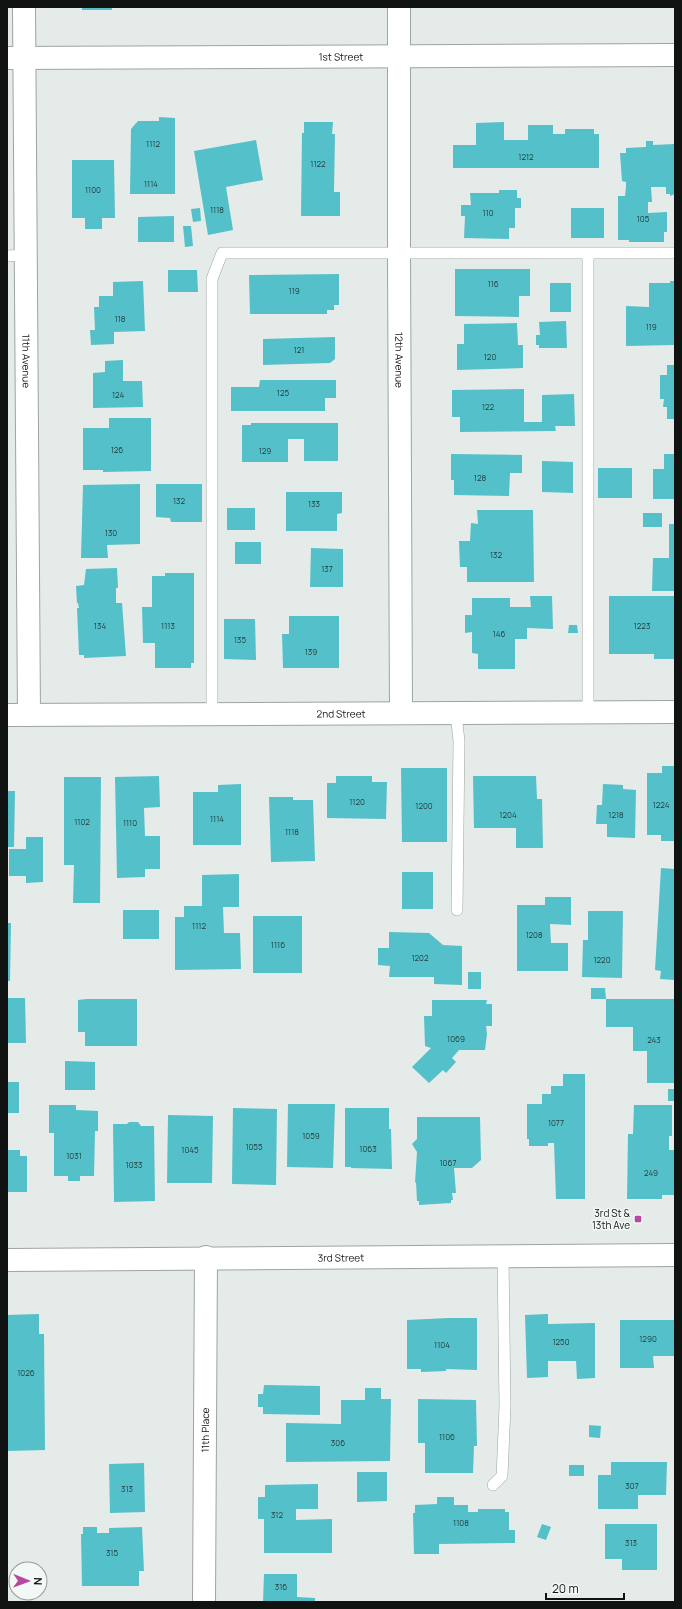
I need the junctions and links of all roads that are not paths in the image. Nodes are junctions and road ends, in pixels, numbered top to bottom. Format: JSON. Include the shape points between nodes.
{"nodes":[{"id":1,"x":24,"y":7,"type":"edge"},
{"id":2,"x":399,"y":7,"type":"edge"},
{"id":3,"x":399,"y":55,"type":"junction"},
{"id":4,"x":675,"y":55,"type":"edge"},
{"id":5,"x":16,"y":58,"type":"edge"},
{"id":6,"x":399,"y":254,"type":"junction"},
{"id":7,"x":588,"y":254,"type":"junction"},
{"id":8,"x":675,"y":254,"type":"edge"},
{"id":9,"x":16,"y":255,"type":"edge"},
{"id":10,"x":675,"y":712,"type":"edge"},
{"id":11,"x":401,"y":713,"type":"junction"},
{"id":12,"x":588,"y":713,"type":"junction"},
{"id":13,"x":212,"y":714,"type":"junction"},
{"id":14,"x":456,"y":714,"type":"junction"},
{"id":15,"x":7,"y":715,"type":"edge"},
{"id":16,"x":29,"y":715,"type":"junction"},
{"id":17,"x":457,"y":910,"type":"dead end"},
{"id":18,"x":675,"y":1255,"type":"edge"},
{"id":19,"x":503,"y":1256,"type":"junction"},
{"id":20,"x":206,"y":1257,"type":"junction"},
{"id":21,"x":7,"y":1260,"type":"edge"},
{"id":22,"x":493,"y":1485,"type":"dead end"},
{"id":23,"x":204,"y":1602,"type":"edge"}],
"edges":[{"from":1,"to":5,"type":"street","name":"11th Avenue"},
{"from":2,"to":3,"type":"street","name":"12th Avenue"},
{"from":3,"to":4,"type":"street","name":"1st Street"},
{"from":3,"to":5,"type":"street","name":"1st Street"},
{"from":3,"to":6,"type":"street","name":"12th Avenue"},
{"from":5,"to":9,"type":"street","name":"11th Avenue"},
{"from":6,"to":7,"type":"lane"},
{"from":6,"to":11,"type":"street","name":"12th Avenue"},
{"from":6,"to":13,"type":"lane","via":[[222,253],[212,279]]},
{"from":7,"to":8,"type":"lane"},
{"from":7,"to":12,"type":"lane"},
{"from":9,"to":16,"type":"street","name":"11th Avenue"},
{"from":10,"to":12,"type":"street","name":"2nd Street"},
{"from":11,"to":13,"type":"street","name":"2nd Street"},
{"from":11,"to":14,"type":"street","name":"2nd Street"},
{"from":12,"to":14,"type":"street","name":"2nd Street"},
{"from":13,"to":16,"type":"street","name":"2nd Street"},
{"from":14,"to":17,"type":"lane","via":[[459,741]]},
{"from":15,"to":16,"type":"street","name":"2nd Street"},
{"from":18,"to":19,"type":"street","name":"3rd Street"},
{"from":19,"to":20,"type":"street","name":"3rd Street"},
{"from":19,"to":22,"type":"lane","via":[[505,1407],[502,1476]]},
{"from":20,"to":21,"type":"street","name":"3rd Street"},
{"from":20,"to":23,"type":"street","name":"11th Place"}]}
